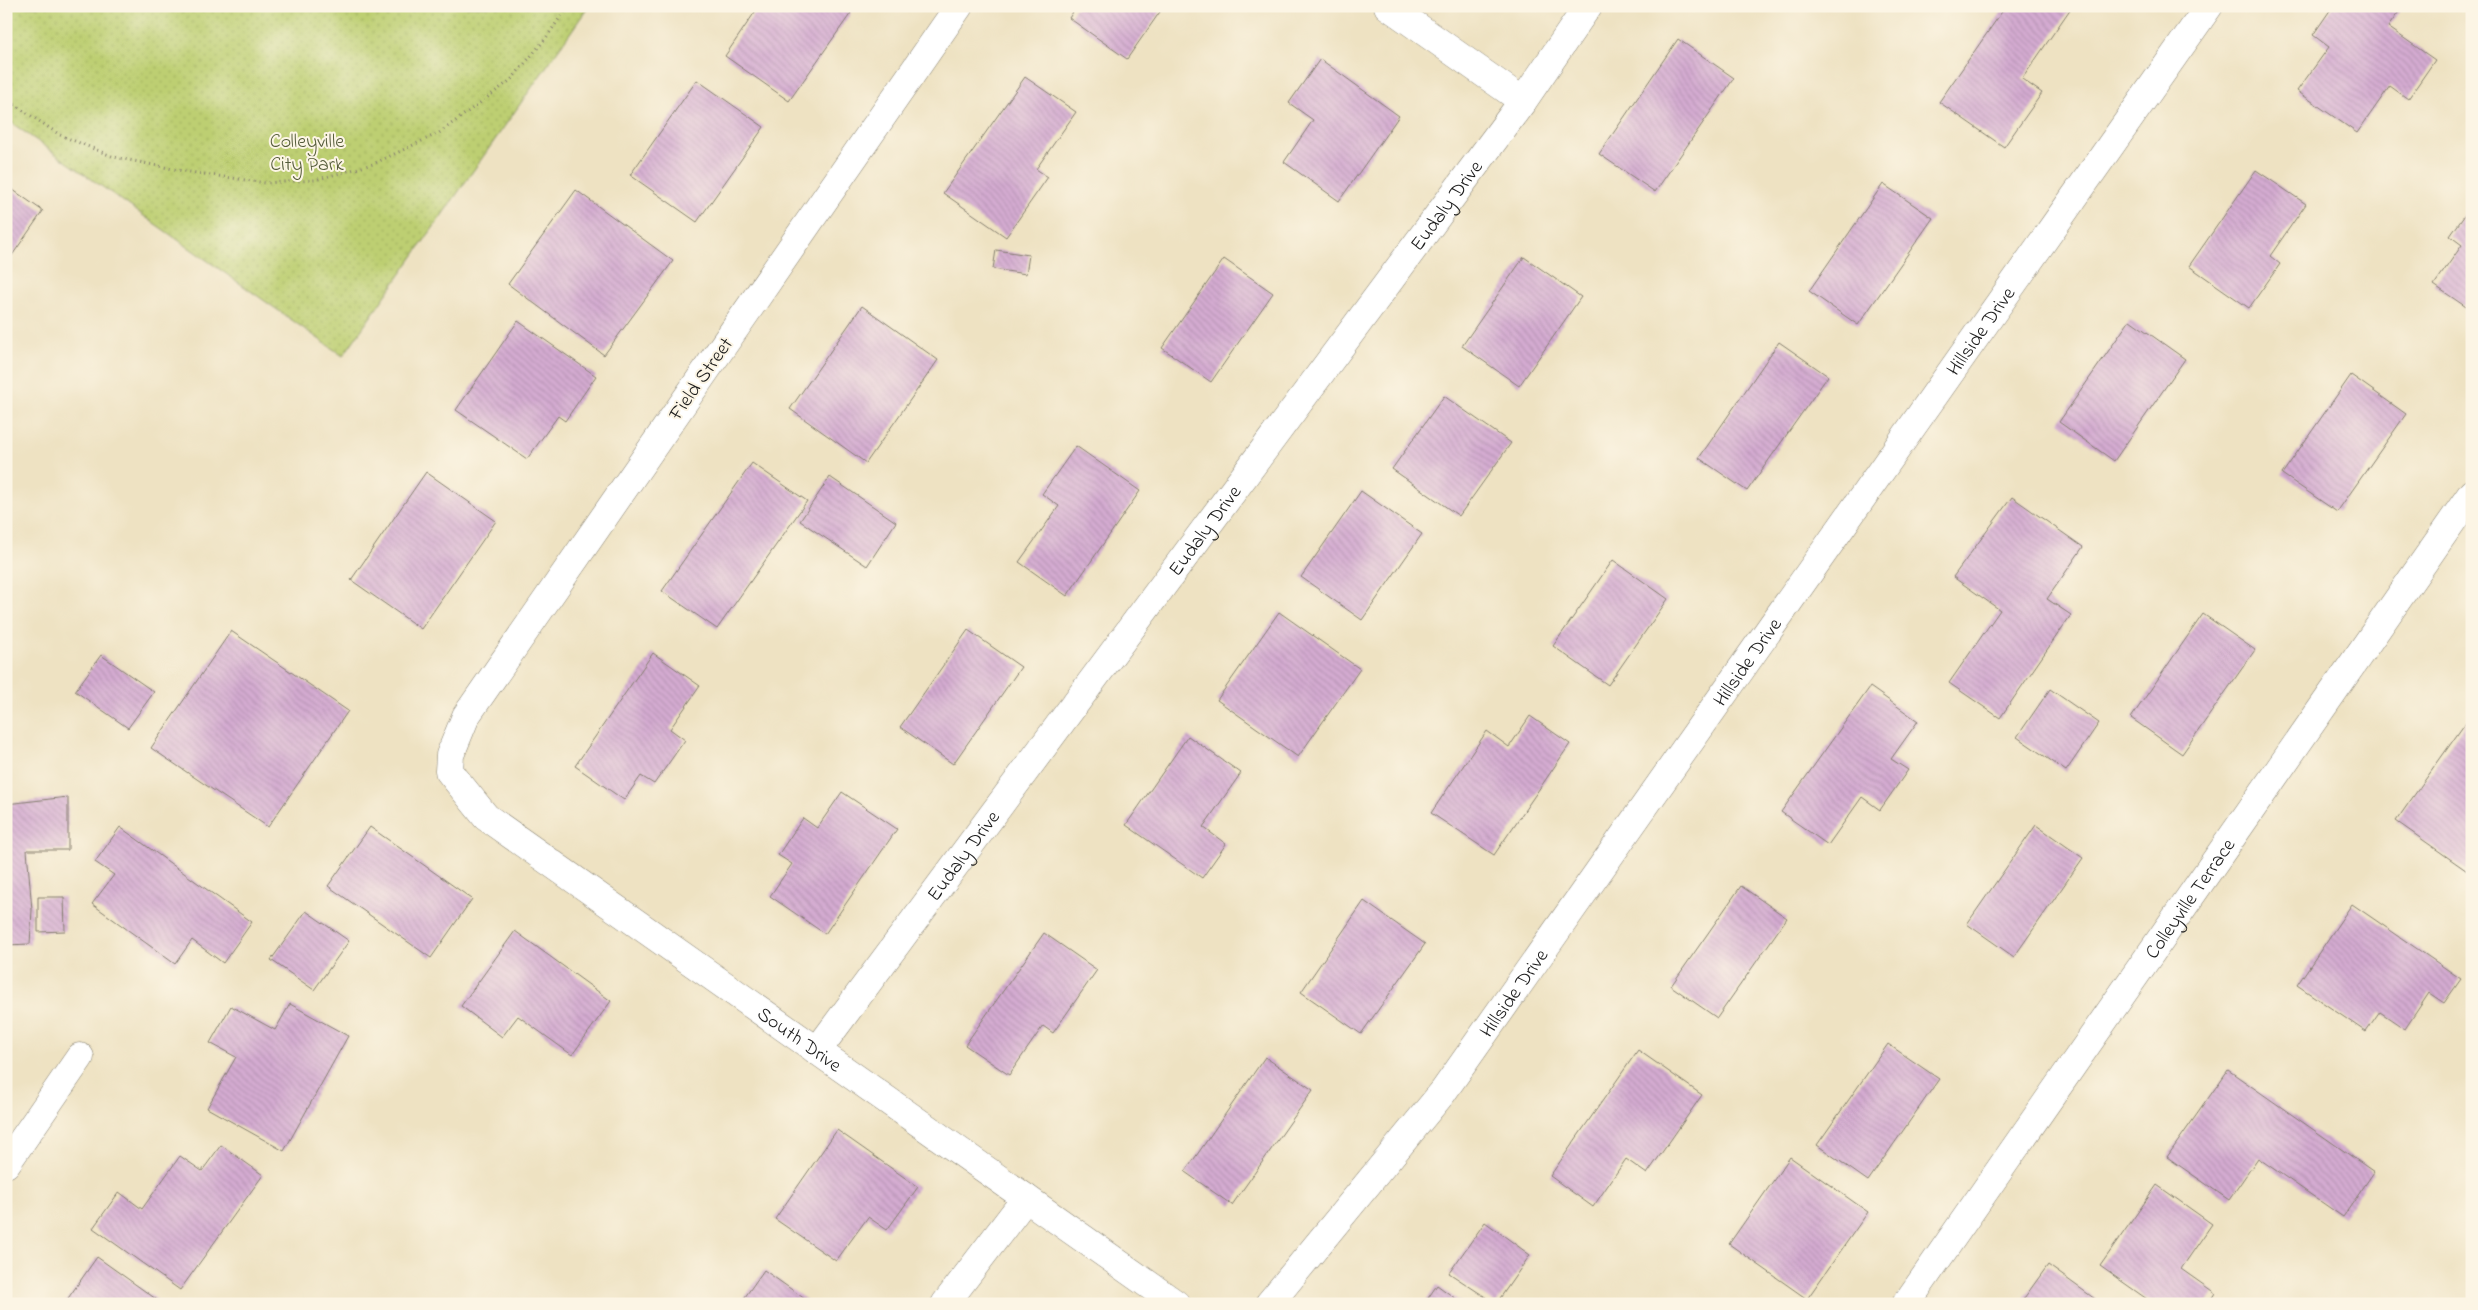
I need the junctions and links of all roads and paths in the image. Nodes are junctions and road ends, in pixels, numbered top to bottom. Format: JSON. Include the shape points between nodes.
{"nodes":[{"id":1,"x":568,"y":6,"type":"edge"},
{"id":2,"x":959,"y":6,"type":"edge"},
{"id":3,"x":1388,"y":6,"type":"edge"},
{"id":4,"x":1588,"y":6,"type":"edge"},
{"id":5,"x":2209,"y":6,"type":"edge"},
{"id":6,"x":6,"y":99,"type":"edge"},
{"id":7,"x":1523,"y":101,"type":"junction"},
{"id":8,"x":2472,"y":493,"type":"edge"},
{"id":9,"x":450,"y":755,"type":"joint"},
{"id":10,"x":818,"y":1051,"type":"junction"},
{"id":11,"x":80,"y":1057,"type":"dead end"},
{"id":12,"x":6,"y":1164,"type":"edge"},
{"id":13,"x":1026,"y":1198,"type":"junction"},
{"id":14,"x":945,"y":1304,"type":"edge"},
{"id":15,"x":1176,"y":1304,"type":"edge"},
{"id":16,"x":1269,"y":1304,"type":"edge"},
{"id":17,"x":1906,"y":1304,"type":"edge"}],
"edges":[{"from":1,"to":6,"type":"path","via":[[511,80],[439,133],[373,164],[315,180],[266,183],[114,157],[60,135]]},
{"from":2,"to":9,"type":"street","name":"Field Street","via":[[466,716]]},
{"from":3,"to":7,"type":"street"},
{"from":4,"to":7,"type":"street","name":"Eudaly Drive"},
{"from":5,"to":16,"type":"street","name":"Hillside Drive","via":[[1443,1092]]},
{"from":7,"to":10,"type":"street","name":"Eudaly Drive"},
{"from":8,"to":17,"type":"street","name":"Colleyville Terrace"},
{"from":9,"to":10,"type":"street","name":"South Drive","via":[[449,771],[486,817]]},
{"from":10,"to":13,"type":"street","name":"South Drive"},
{"from":11,"to":12,"type":"street"},
{"from":13,"to":14,"type":"street"},
{"from":13,"to":15,"type":"street","name":"South Drive"}]}
